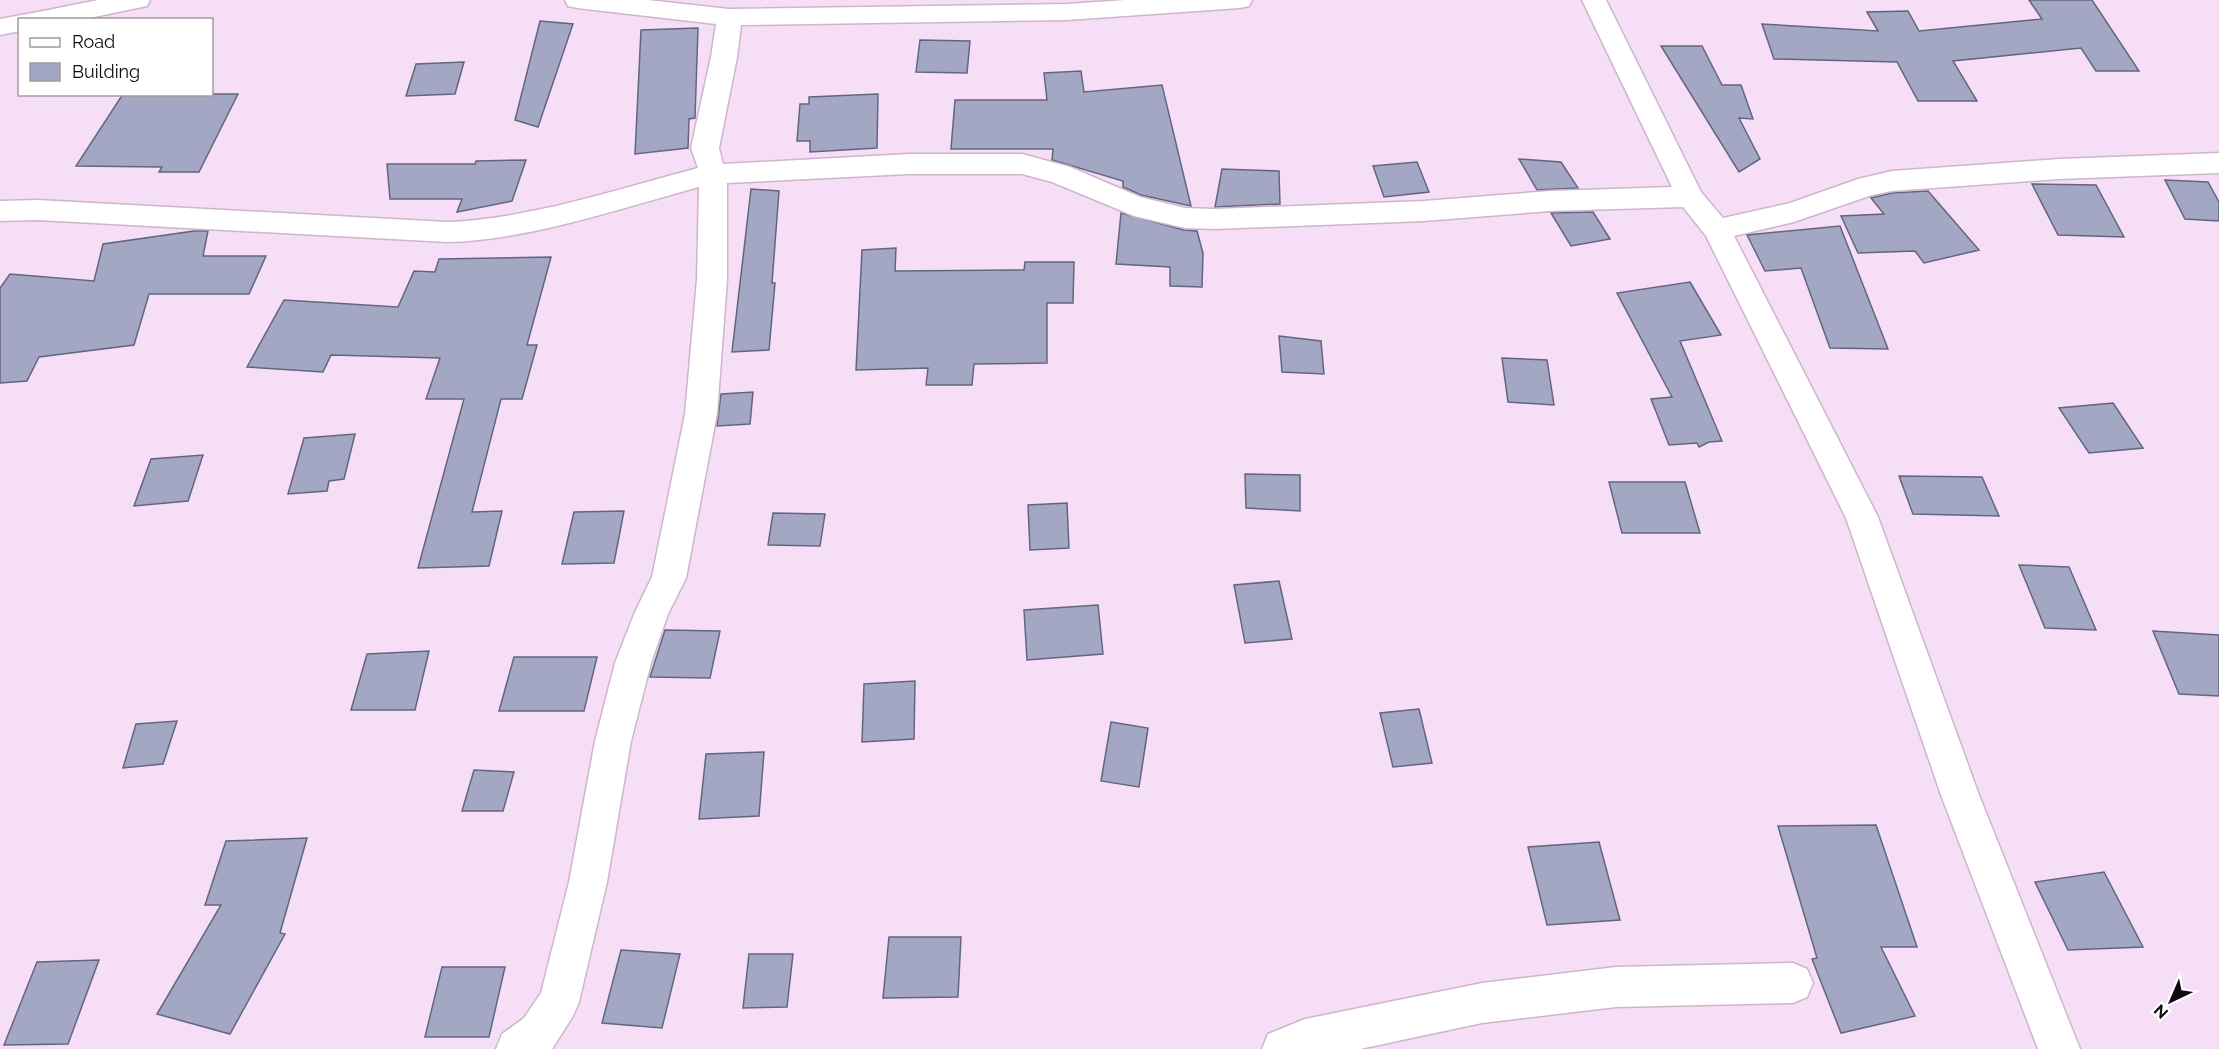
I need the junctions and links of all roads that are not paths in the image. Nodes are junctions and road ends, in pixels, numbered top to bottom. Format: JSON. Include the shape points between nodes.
{"nodes":[{"id":1,"x":138,"y":0,"type":"edge"},
{"id":2,"x":577,"y":0,"type":"edge"},
{"id":3,"x":1240,"y":0,"type":"edge"},
{"id":4,"x":1594,"y":0,"type":"edge"},
{"id":5,"x":1133,"y":4,"type":"edge"},
{"id":6,"x":729,"y":17,"type":"junction"},
{"id":7,"x":47,"y":18,"type":"edge"},
{"id":8,"x":18,"y":23,"type":"edge"},
{"id":9,"x":0,"y":27,"type":"edge"},
{"id":10,"x":2219,"y":163,"type":"edge"},
{"id":11,"x":712,"y":174,"type":"junction"},
{"id":12,"x":1690,"y":197,"type":"junction"},
{"id":13,"x":0,"y":212,"type":"edge"},
{"id":14,"x":1717,"y":230,"type":"junction"},
{"id":15,"x":1793,"y":983,"type":"dead end"},
{"id":16,"x":517,"y":1049,"type":"edge"},
{"id":17,"x":1283,"y":1049,"type":"edge"},
{"id":18,"x":2059,"y":1049,"type":"edge"}],
"edges":[{"from":1,"to":7,"type":"street"},
{"from":2,"to":6,"type":"street"},
{"from":3,"to":5,"type":"street"},
{"from":4,"to":12,"type":"street"},
{"from":5,"to":6,"type":"street","via":[[1067,12]]},
{"from":6,"to":11,"type":"street","via":[[705,148]]},
{"from":8,"to":9,"type":"street"},
{"from":10,"to":14,"type":"street","via":[[1892,181],[1794,212]]},
{"from":11,"to":12,"type":"street","via":[[909,164],[1022,164],[1060,174],[1134,206],[1185,218],[1215,219]]},
{"from":11,"to":13,"type":"street","via":[[481,231],[38,210]]},
{"from":11,"to":16,"type":"street","via":[[712,280],[701,414],[669,578],[633,663],[618,718],[588,882],[559,1002],[539,1033]]},
{"from":12,"to":14,"type":"street"},
{"from":14,"to":18,"type":"street","via":[[1862,517],[1960,795]]},
{"from":15,"to":17,"type":"street","via":[[1616,987],[1482,1003],[1305,1040]]}]}
